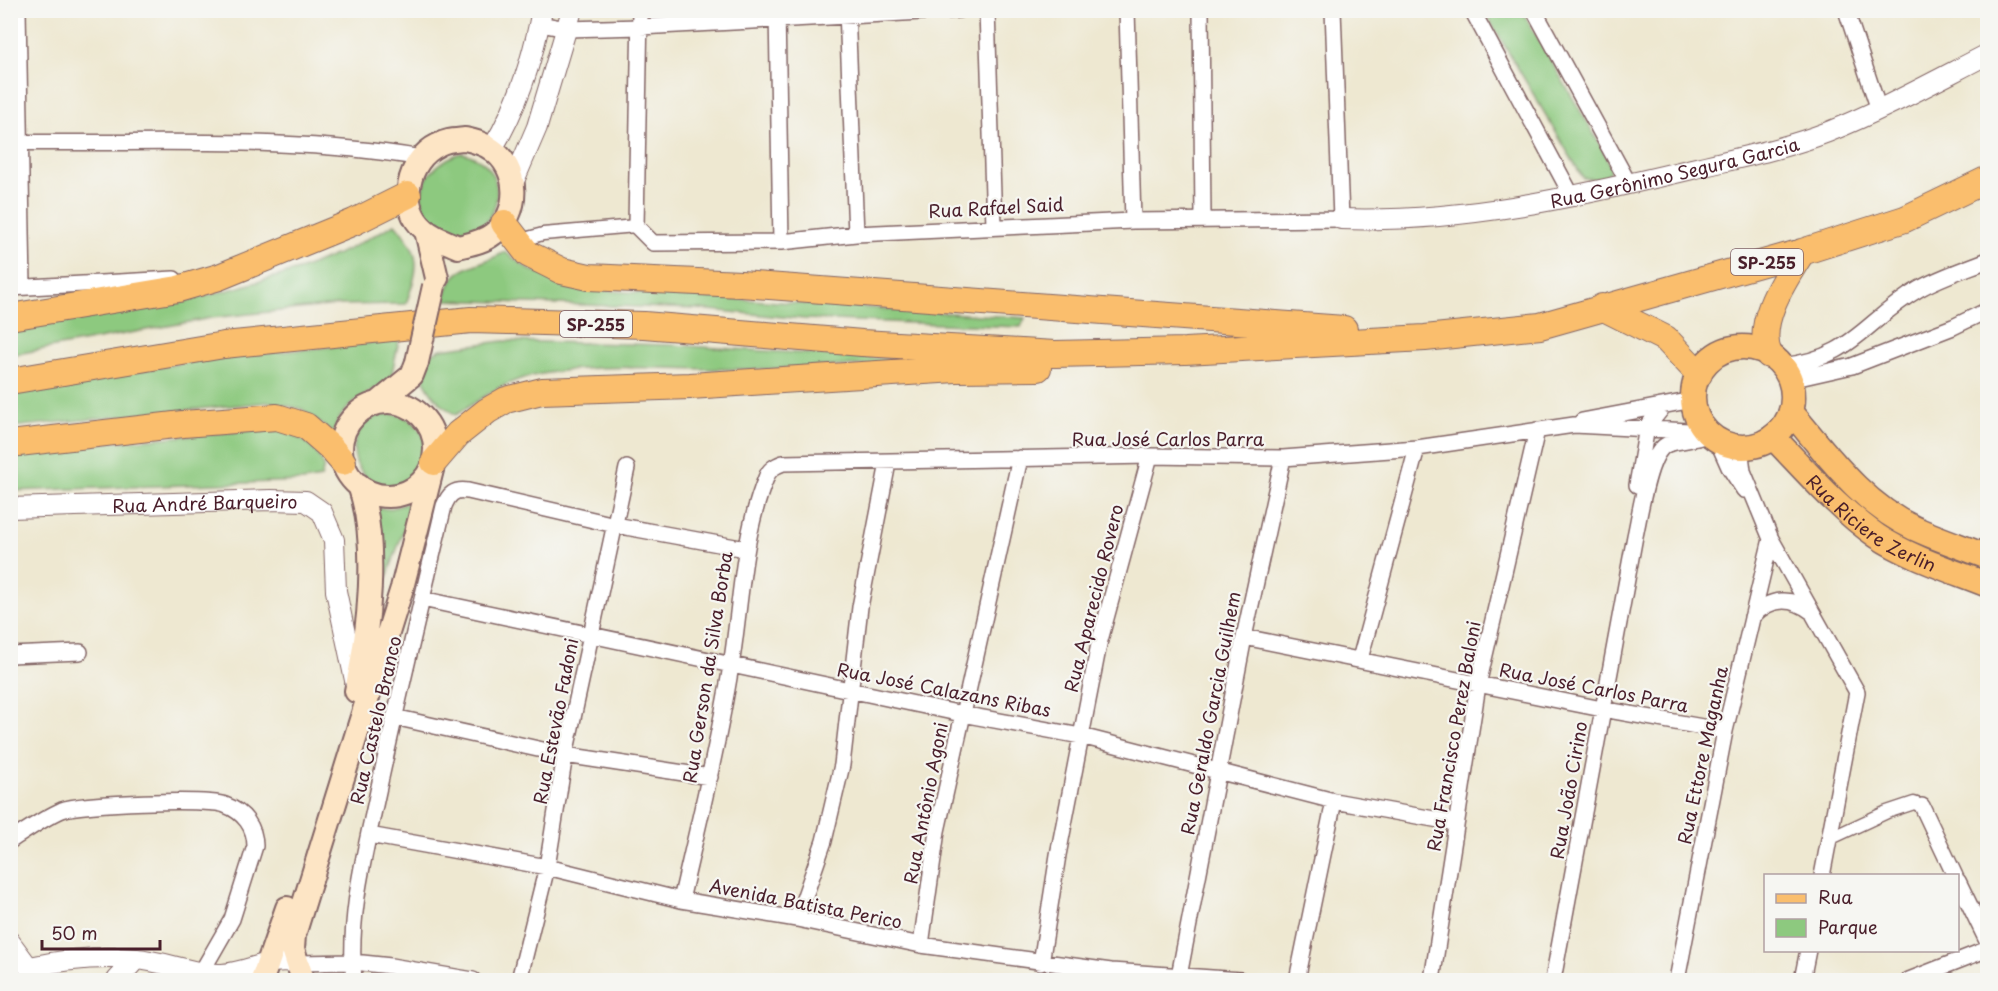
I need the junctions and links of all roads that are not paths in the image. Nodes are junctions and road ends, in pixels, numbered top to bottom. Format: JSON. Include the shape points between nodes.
{"nodes":[{"id":1,"x":18,"y":10,"type":"edge"},
{"id":2,"x":640,"y":10,"type":"edge"},
{"id":3,"x":959,"y":10,"type":"edge"},
{"id":4,"x":987,"y":10,"type":"edge"},
{"id":5,"x":1127,"y":10,"type":"edge"},
{"id":6,"x":1201,"y":10,"type":"edge"},
{"id":7,"x":1333,"y":10,"type":"edge"},
{"id":8,"x":1472,"y":10,"type":"edge"},
{"id":9,"x":1534,"y":10,"type":"edge"},
{"id":10,"x":1846,"y":10,"type":"edge"},
{"id":11,"x":848,"y":14,"type":"edge"},
{"id":12,"x":777,"y":16,"type":"edge"},
{"id":13,"x":541,"y":17,"type":"edge"},
{"id":14,"x":569,"y":20,"type":"edge"},
{"id":15,"x":640,"y":27,"type":"junction"},
{"id":16,"x":1988,"y":54,"type":"edge"},
{"id":17,"x":1879,"y":110,"type":"junction"},
{"id":18,"x":16,"y":142,"type":"edge"},
{"id":19,"x":492,"y":149,"type":"junction"},
{"id":20,"x":421,"y":158,"type":"junction"},
{"id":21,"x":1988,"y":179,"type":"edge"},
{"id":22,"x":513,"y":183,"type":"junction"},
{"id":23,"x":1629,"y":184,"type":"junction"},
{"id":24,"x":408,"y":195,"type":"junction"},
{"id":25,"x":1573,"y":198,"type":"junction"},
{"id":26,"x":1203,"y":219,"type":"junction"},
{"id":27,"x":1341,"y":219,"type":"junction"},
{"id":28,"x":1133,"y":220,"type":"junction"},
{"id":29,"x":636,"y":226,"type":"junction"},
{"id":30,"x":994,"y":226,"type":"junction"},
{"id":31,"x":426,"y":231,"type":"junction"},
{"id":32,"x":511,"y":232,"type":"junction"},
{"id":33,"x":855,"y":234,"type":"junction"},
{"id":34,"x":781,"y":242,"type":"junction"},
{"id":35,"x":458,"y":247,"type":"junction"},
{"id":36,"x":1802,"y":252,"type":"junction"},
{"id":37,"x":1988,"y":260,"type":"edge"},
{"id":38,"x":219,"y":277,"type":"junction"},
{"id":39,"x":435,"y":282,"type":"junction"},
{"id":40,"x":16,"y":287,"type":"edge"},
{"id":41,"x":1602,"y":307,"type":"junction"},
{"id":42,"x":1988,"y":310,"type":"edge"},
{"id":43,"x":10,"y":317,"type":"edge"},
{"id":44,"x":1425,"y":338,"type":"junction"},
{"id":45,"x":1185,"y":351,"type":"junction"},
{"id":46,"x":1780,"y":367,"type":"junction"},
{"id":47,"x":415,"y":369,"type":"junction"},
{"id":48,"x":1699,"y":374,"type":"junction"},
{"id":49,"x":10,"y":381,"type":"edge"},
{"id":50,"x":1693,"y":400,"type":"junction"},
{"id":51,"x":378,"y":403,"type":"junction"},
{"id":52,"x":1663,"y":407,"type":"junction"},
{"id":53,"x":1791,"y":412,"type":"junction"},
{"id":54,"x":418,"y":413,"type":"junction"},
{"id":55,"x":1574,"y":424,"type":"junction"},
{"id":56,"x":1647,"y":427,"type":"junction"},
{"id":57,"x":1537,"y":430,"type":"junction"},
{"id":58,"x":1711,"y":435,"type":"junction"},
{"id":59,"x":1773,"y":437,"type":"junction"},
{"id":60,"x":10,"y":444,"type":"edge"},
{"id":61,"x":1740,"y":447,"type":"junction"},
{"id":62,"x":1417,"y":448,"type":"junction"},
{"id":63,"x":1150,"y":456,"type":"junction"},
{"id":64,"x":1020,"y":458,"type":"junction"},
{"id":65,"x":1283,"y":458,"type":"junction"},
{"id":66,"x":342,"y":462,"type":"junction"},
{"id":67,"x":434,"y":462,"type":"junction"},
{"id":68,"x":888,"y":463,"type":"junction"},
{"id":69,"x":627,"y":468,"type":"dead end"},
{"id":70,"x":766,"y":477,"type":"joint"},
{"id":71,"x":358,"y":485,"type":"junction"},
{"id":72,"x":1756,"y":507,"type":"junction"},
{"id":73,"x":10,"y":508,"type":"edge"},
{"id":74,"x":615,"y":525,"type":"junction"},
{"id":75,"x":1635,"y":536,"type":"junction"},
{"id":76,"x":1771,"y":539,"type":"junction"},
{"id":77,"x":746,"y":549,"type":"junction"},
{"id":78,"x":1988,"y":556,"type":"edge"},
{"id":79,"x":1988,"y":585,"type":"edge"},
{"id":80,"x":422,"y":599,"type":"junction"},
{"id":81,"x":1812,"y":612,"type":"junction"},
{"id":82,"x":1752,"y":617,"type":"junction"},
{"id":83,"x":592,"y":637,"type":"junction"},
{"id":84,"x":1244,"y":637,"type":"junction"},
{"id":85,"x":80,"y":652,"type":"dead end"},
{"id":86,"x":10,"y":655,"type":"edge"},
{"id":87,"x":1360,"y":659,"type":"junction"},
{"id":88,"x":731,"y":665,"type":"junction"},
{"id":89,"x":1478,"y":685,"type":"junction"},
{"id":90,"x":357,"y":690,"type":"junction"},
{"id":91,"x":849,"y":690,"type":"junction"},
{"id":92,"x":1602,"y":710,"type":"junction"},
{"id":93,"x":962,"y":714,"type":"junction"},
{"id":94,"x":394,"y":717,"type":"junction"},
{"id":95,"x":1725,"y":731,"type":"junction"},
{"id":96,"x":1081,"y":736,"type":"junction"},
{"id":97,"x":565,"y":755,"type":"junction"},
{"id":98,"x":1217,"y":772,"type":"junction"},
{"id":99,"x":710,"y":777,"type":"junction"},
{"id":100,"x":1334,"y":801,"type":"junction"},
{"id":101,"x":1922,"y":806,"type":"joint"},
{"id":102,"x":1456,"y":823,"type":"junction"},
{"id":103,"x":369,"y":835,"type":"junction"},
{"id":104,"x":1829,"y":839,"type":"junction"},
{"id":105,"x":10,"y":841,"type":"edge"},
{"id":106,"x":547,"y":867,"type":"junction"},
{"id":107,"x":1822,"y":874,"type":"edge"},
{"id":108,"x":1954,"y":874,"type":"edge"},
{"id":109,"x":1959,"y":883,"type":"edge"},
{"id":110,"x":681,"y":900,"type":"junction"},
{"id":111,"x":797,"y":919,"type":"junction"},
{"id":112,"x":10,"y":942,"type":"edge"},
{"id":113,"x":1988,"y":943,"type":"edge"},
{"id":114,"x":921,"y":945,"type":"junction"},
{"id":115,"x":1988,"y":949,"type":"edge"},
{"id":116,"x":1808,"y":952,"type":"edge"},
{"id":117,"x":136,"y":959,"type":"junction"},
{"id":118,"x":352,"y":962,"type":"junction"},
{"id":119,"x":1041,"y":963,"type":"junction"},
{"id":120,"x":266,"y":971,"type":"edge"},
{"id":121,"x":301,"y":972,"type":"edge"},
{"id":122,"x":201,"y":973,"type":"junction"},
{"id":123,"x":34,"y":974,"type":"edge"},
{"id":124,"x":1179,"y":976,"type":"junction"},
{"id":125,"x":434,"y":977,"type":"edge"},
{"id":126,"x":117,"y":981,"type":"edge"},
{"id":127,"x":354,"y":981,"type":"edge"},
{"id":128,"x":473,"y":981,"type":"edge"},
{"id":129,"x":519,"y":981,"type":"edge"},
{"id":130,"x":1241,"y":981,"type":"edge"},
{"id":131,"x":1298,"y":981,"type":"edge"},
{"id":132,"x":1432,"y":981,"type":"edge"},
{"id":133,"x":1553,"y":981,"type":"edge"},
{"id":134,"x":1677,"y":981,"type":"edge"},
{"id":135,"x":1802,"y":981,"type":"edge"},
{"id":136,"x":1909,"y":981,"type":"edge"}],
"edges":[{"from":1,"to":18,"type":"street"},
{"from":2,"to":15,"type":"street"},
{"from":3,"to":11,"type":"street"},
{"from":4,"to":30,"type":"street"},
{"from":5,"to":28,"type":"street"},
{"from":6,"to":26,"type":"street"},
{"from":7,"to":27,"type":"street"},
{"from":8,"to":25,"type":"street"},
{"from":9,"to":23,"type":"street"},
{"from":10,"to":17,"type":"street"},
{"from":11,"to":12,"type":"street"},
{"from":11,"to":33,"type":"street"},
{"from":12,"to":15,"type":"street"},
{"from":12,"to":34,"type":"street"},
{"from":13,"to":14,"type":"street"},
{"from":13,"to":19,"type":"street","via":[[520,90]]},
{"from":14,"to":15,"type":"street"},
{"from":14,"to":22,"type":"street","via":[[537,127]]},
{"from":15,"to":29,"type":"street"},
{"from":16,"to":17,"type":"street","name":"Rua Gerônimo Segura Garcia"},
{"from":17,"to":23,"type":"street","name":"Rua Gerônimo Segura Garcia","via":[[1793,144]]},
{"from":18,"to":20,"type":"street","via":[[289,144]]},
{"from":18,"to":40,"type":"street"},
{"from":19,"to":20,"type":"main road","via":[[465,139],[450,140]]},
{"from":19,"to":22,"type":"main road","via":[[506,164]]},
{"from":20,"to":24,"type":"main road","via":[[411,175]]},
{"from":21,"to":36,"type":"highway","number":"SP-255","via":[[1905,219]]},
{"from":22,"to":32,"type":"main road"},
{"from":23,"to":25,"type":"street","name":"Rua Gerônimo Segura Garcia"},
{"from":24,"to":31,"type":"main road","via":[[417,221]]},
{"from":24,"to":38,"type":"highway","via":[[354,222]]},
{"from":25,"to":27,"type":"street","name":"Rua Gerônimo Segura Garcia","via":[[1456,215]]},
{"from":26,"to":27,"type":"street","name":"Rua Rafael Said"},
{"from":26,"to":28,"type":"street","name":"Rua Rafael Said"},
{"from":28,"to":30,"type":"street","name":"Rua Rafael Said"},
{"from":29,"to":32,"type":"street","via":[[543,234]]},
{"from":29,"to":34,"type":"street","name":"Rua Rafael Said","via":[[653,243]]},
{"from":30,"to":33,"type":"street","name":"Rua Rafael Said"},
{"from":31,"to":35,"type":"main road"},
{"from":31,"to":39,"type":"main road"},
{"from":32,"to":35,"type":"main road"},
{"from":32,"to":44,"type":"highway","number":"SP-255","via":[[528,254],[542,263],[589,277],[741,284],[1195,317]]},
{"from":33,"to":34,"type":"street","name":"Rua Rafael Said"},
{"from":35,"to":39,"type":"main road"},
{"from":36,"to":41,"type":"highway","number":"SP-255"},
{"from":36,"to":46,"type":"highway","via":[[1775,295],[1767,329],[1766,348]]},
{"from":37,"to":46,"type":"street","via":[[1920,289],[1833,354]]},
{"from":38,"to":40,"type":"street"},
{"from":38,"to":43,"type":"highway","via":[[178,289]]},
{"from":39,"to":47,"type":"main road","bridge":true},
{"from":41,"to":44,"type":"highway","number":"SP-255","via":[[1540,326]]},
{"from":41,"to":48,"type":"highway","via":[[1666,339]]},
{"from":42,"to":46,"type":"street","via":[[1852,366]]},
{"from":44,"to":45,"type":"highway","number":"SP-255"},
{"from":45,"to":49,"type":"highway","number":"SP-255","via":[[1055,354],[644,326],[471,320],[224,345]]},
{"from":45,"to":67,"type":"highway","number":"SP-255","via":[[1084,366],[542,391],[506,400],[487,411],[458,434]]},
{"from":46,"to":48,"type":"main road","via":[[1754,349],[1738,348],[1722,352]]},
{"from":46,"to":53,"type":"main road","via":[[1793,396]]},
{"from":47,"to":51,"type":"main road"},
{"from":47,"to":54,"type":"main road"},
{"from":48,"to":50,"type":"main road"},
{"from":50,"to":52,"type":"street","name":"Rua José Carlos Parra"},
{"from":50,"to":58,"type":"main road","via":[[1700,423]]},
{"from":51,"to":54,"type":"main road","via":[[402,404]]},
{"from":51,"to":66,"type":"main road","via":[[352,418],[344,432]]},
{"from":52,"to":55,"type":"street","name":"Rua José Carlos Parra","via":[[1597,416]]},
{"from":52,"to":56,"type":"street"},
{"from":53,"to":59,"type":"main road"},
{"from":53,"to":78,"type":"main road","name":"Rua Riciere Zerlin","via":[[1856,486],[1885,511],[1913,528]]},
{"from":54,"to":67,"type":"main road","via":[[434,440]]},
{"from":55,"to":56,"type":"street","name":"Rua José Carlos Parra"},
{"from":55,"to":57,"type":"street","name":"Rua José Carlos Parra"},
{"from":56,"to":58,"type":"street","name":"Rua José Carlos Parra"},
{"from":56,"to":75,"type":"street","via":[[1638,480]]},
{"from":57,"to":62,"type":"street","name":"Rua José Carlos Parra"},
{"from":57,"to":89,"type":"street","name":"Rua Francisco Perez Baloni"},
{"from":58,"to":61,"type":"main road"},
{"from":58,"to":72,"type":"street"},
{"from":58,"to":75,"type":"street","via":[[1666,444],[1656,455]]},
{"from":59,"to":61,"type":"main road","via":[[1758,445]]},
{"from":59,"to":79,"type":"main road","name":"Rua Riciere Zerlin","via":[[1843,509],[1879,537]]},
{"from":60,"to":66,"type":"highway","via":[[277,417],[306,426]]},
{"from":61,"to":72,"type":"street","via":[[1743,471]]},
{"from":62,"to":65,"type":"street","name":"Rua José Carlos Parra"},
{"from":62,"to":87,"type":"street"},
{"from":63,"to":64,"type":"street","name":"Rua José Carlos Parra"},
{"from":63,"to":65,"type":"street","name":"Rua José Carlos Parra"},
{"from":63,"to":96,"type":"street","name":"Rua Aparecido Rovero","via":[[1099,644]]},
{"from":64,"to":68,"type":"street","name":"Rua José Carlos Parra"},
{"from":64,"to":93,"type":"street","name":"Rua Antônio Agoni"},
{"from":65,"to":84,"type":"street","name":"Rua Geraldo Garcia Guilhem"},
{"from":66,"to":71,"type":"main road"},
{"from":67,"to":71,"type":"main road","via":[[421,483],[408,492],[377,495]]},
{"from":67,"to":121,"type":"main road","via":[[402,588],[294,935],[293,949]]},
{"from":68,"to":70,"type":"street","name":"Rua José Carlos Parra","via":[[783,463],[774,466]]},
{"from":68,"to":91,"type":"street","via":[[860,607]]},
{"from":69,"to":74,"type":"street","name":"Rua Estevão Fadoni"},
{"from":70,"to":77,"type":"street","name":"Rua Gerson da Silva Borba"},
{"from":71,"to":90,"type":"main road","via":[[369,522],[369,552],[366,636]]},
{"from":72,"to":76,"type":"street"},
{"from":73,"to":90,"type":"street","name":"Rua André Barqueiro","via":[[306,501],[322,512],[334,540],[336,591]]},
{"from":74,"to":77,"type":"street"},
{"from":74,"to":80,"type":"street","name":"Rua Castelo Branco","via":[[455,491],[444,506]]},
{"from":74,"to":83,"type":"street","name":"Rua Estevão Fadoni"},
{"from":75,"to":92,"type":"street","name":"Rua João Cirino"},
{"from":76,"to":81,"type":"street"},
{"from":76,"to":82,"type":"street","name":"Rua Ettore Maganha"},
{"from":77,"to":88,"type":"street","name":"Rua Gerson da Silva Borba"},
{"from":80,"to":83,"type":"street","name":"Rua José Calazans Ribas"},
{"from":80,"to":94,"type":"street","name":"Rua Castelo Branco"},
{"from":81,"to":82,"type":"street","via":[[1801,604],[1776,602],[1762,606]]},
{"from":81,"to":104,"type":"street","via":[[1857,692]]},
{"from":82,"to":95,"type":"street","name":"Rua Ettore Maganha"},
{"from":83,"to":88,"type":"street","name":"Rua José Calazans Ribas"},
{"from":83,"to":97,"type":"street","name":"Rua Estevão Fadoni"},
{"from":84,"to":87,"type":"street","name":"Rua José Carlos Parra"},
{"from":84,"to":98,"type":"street","name":"Rua Geraldo Garcia Guilhem"},
{"from":85,"to":86,"type":"street"},
{"from":87,"to":89,"type":"street","name":"Rua José Carlos Parra"},
{"from":88,"to":91,"type":"street","name":"Rua José Calazans Ribas"},
{"from":88,"to":99,"type":"street","name":"Rua Gerson da Silva Borba"},
{"from":89,"to":92,"type":"street","name":"Rua José Carlos Parra"},
{"from":89,"to":102,"type":"street","name":"Rua Francisco Perez Baloni"},
{"from":90,"to":120,"type":"main road"},
{"from":91,"to":93,"type":"street","name":"Rua José Calazans Ribas"},
{"from":91,"to":111,"type":"street","via":[[842,765],[824,841]]},
{"from":92,"to":95,"type":"street","name":"Rua José Carlos Parra"},
{"from":92,"to":133,"type":"street","name":"Rua João Cirino"},
{"from":93,"to":96,"type":"street","name":"Rua José Calazans Ribas"},
{"from":93,"to":114,"type":"street","name":"Rua Antônio Agoni","via":[[937,831]]},
{"from":94,"to":97,"type":"street"},
{"from":94,"to":103,"type":"street","name":"Rua Castelo Branco"},
{"from":95,"to":134,"type":"street","name":"Rua Ettore Maganha"},
{"from":96,"to":98,"type":"street","name":"Rua José Calazans Ribas"},
{"from":96,"to":119,"type":"street","name":"Rua Aparecido Rovero"},
{"from":97,"to":99,"type":"street"},
{"from":97,"to":106,"type":"street","name":"Rua Estevão Fadoni"},
{"from":98,"to":100,"type":"street","name":"Rua José Calazans Ribas"},
{"from":98,"to":124,"type":"street","name":"Rua Geraldo Garcia Guilhem"},
{"from":99,"to":110,"type":"street","name":"Rua Gerson da Silva Borba"},
{"from":100,"to":102,"type":"street","name":"Rua José Calazans Ribas"},
{"from":100,"to":131,"type":"street"},
{"from":101,"to":104,"type":"street","via":[[1914,803],[1887,812]]},
{"from":101,"to":108,"type":"street"},
{"from":102,"to":132,"type":"street","name":"Rua Francisco Perez Baloni"},
{"from":103,"to":106,"type":"street","name":"Avenida Batista Perico"},
{"from":103,"to":118,"type":"street","name":"Rua Castelo Branco","via":[[354,913]]},
{"from":104,"to":107,"type":"street"},
{"from":105,"to":122,"type":"street","via":[[63,810],[92,804],[216,802],[240,813],[255,834],[255,846],[232,919]]},
{"from":106,"to":110,"type":"street","name":"Avenida Batista Perico"},
{"from":106,"to":129,"type":"street","name":"Rua Estevão Fadoni"},
{"from":109,"to":113,"type":"street"},
{"from":110,"to":111,"type":"street","name":"Avenida Batista Perico"},
{"from":111,"to":114,"type":"street","name":"Avenida Batista Perico"},
{"from":112,"to":123,"type":"street"},
{"from":114,"to":119,"type":"street","name":"Avenida Batista Perico"},
{"from":115,"to":136,"type":"street"},
{"from":116,"to":135,"type":"street"},
{"from":117,"to":122,"type":"street"},
{"from":117,"to":123,"type":"street","via":[[75,958]]},
{"from":117,"to":126,"type":"street"},
{"from":118,"to":121,"type":"street"},
{"from":118,"to":125,"type":"street"},
{"from":118,"to":127,"type":"street","name":"Rua Castelo Branco"},
{"from":119,"to":124,"type":"street","name":"Avenida Batista Perico"},
{"from":120,"to":121,"type":"street"},
{"from":120,"to":122,"type":"street"},
{"from":124,"to":130,"type":"street","name":"Avenida Batista Perico"},
{"from":125,"to":128,"type":"street"}]}
